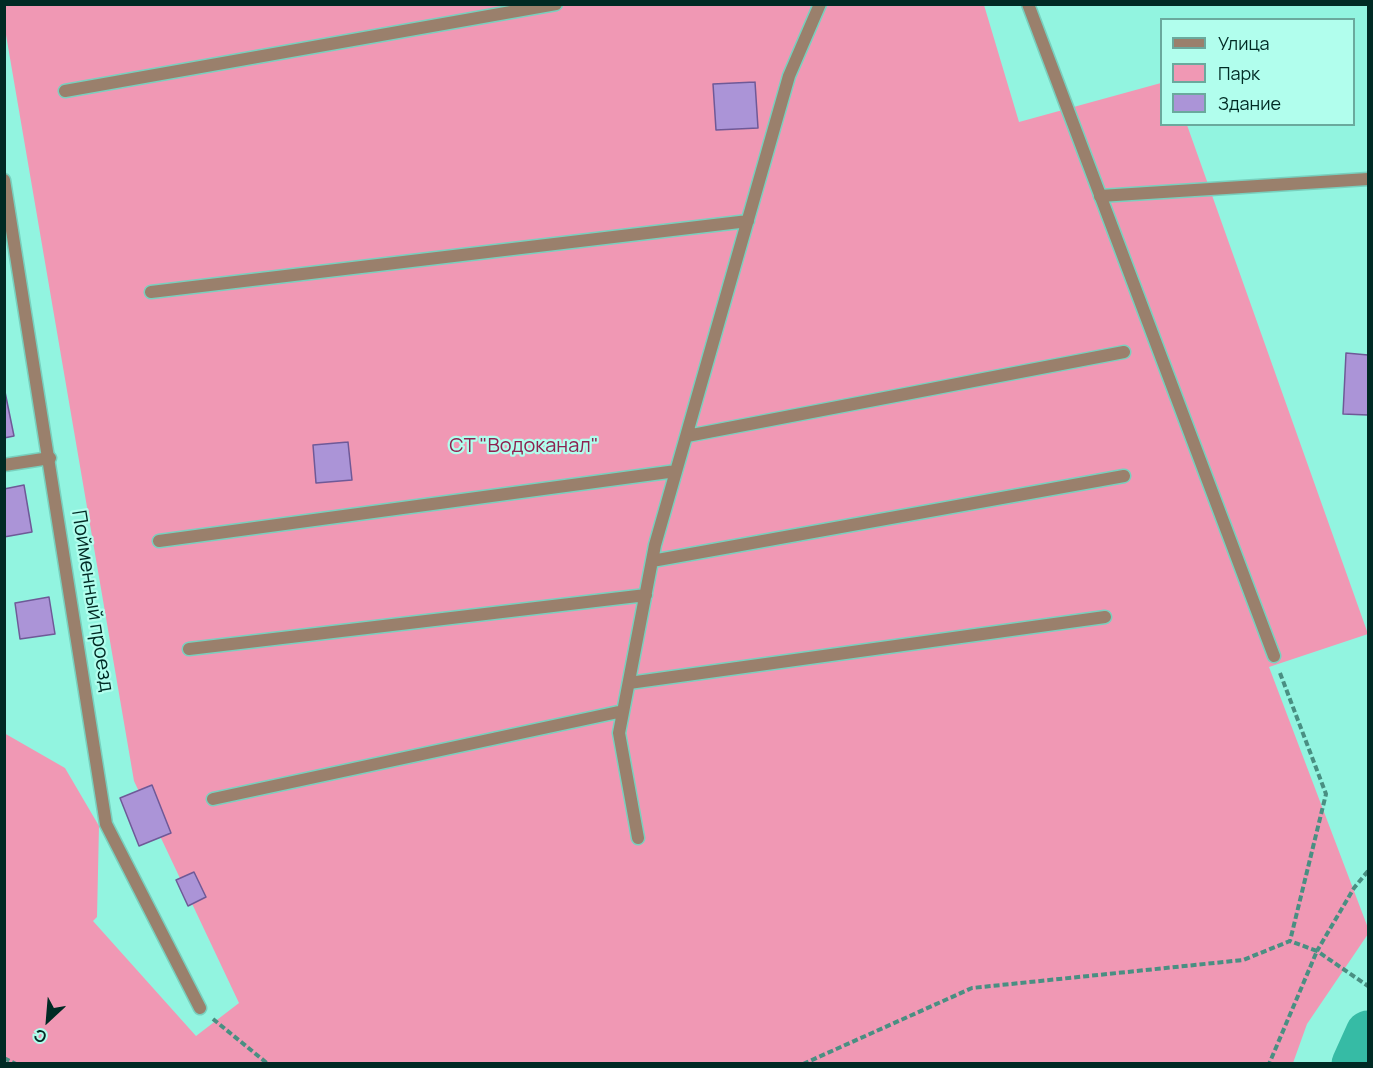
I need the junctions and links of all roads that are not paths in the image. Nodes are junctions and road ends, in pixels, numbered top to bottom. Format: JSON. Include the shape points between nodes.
{"nodes":[{"id":1,"x":556,"y":4,"type":"edge"},
{"id":2,"x":820,"y":4,"type":"edge"},
{"id":3,"x":1028,"y":4,"type":"edge"},
{"id":4,"x":65,"y":91,"type":"dead end"},
{"id":5,"x":1368,"y":179,"type":"edge"},
{"id":6,"x":4,"y":180,"type":"edge"},
{"id":7,"x":1100,"y":196,"type":"junction"},
{"id":8,"x":748,"y":221,"type":"junction"},
{"id":9,"x":151,"y":292,"type":"dead end"},
{"id":10,"x":1124,"y":352,"type":"dead end"},
{"id":11,"x":687,"y":435,"type":"junction"},
{"id":12,"x":50,"y":458,"type":"junction"},
{"id":13,"x":4,"y":465,"type":"edge"},
{"id":14,"x":676,"y":471,"type":"junction"},
{"id":15,"x":1124,"y":476,"type":"dead end"},
{"id":16,"x":159,"y":541,"type":"dead end"},
{"id":17,"x":652,"y":561,"type":"junction"},
{"id":18,"x":646,"y":595,"type":"junction"},
{"id":19,"x":1105,"y":617,"type":"dead end"},
{"id":20,"x":189,"y":649,"type":"dead end"},
{"id":21,"x":1274,"y":657,"type":"road end"},
{"id":22,"x":629,"y":683,"type":"junction"},
{"id":23,"x":623,"y":711,"type":"junction"},
{"id":24,"x":213,"y":799,"type":"dead end"},
{"id":25,"x":638,"y":838,"type":"dead end"},
{"id":26,"x":200,"y":1008,"type":"road end"}],
"edges":[{"from":1,"to":4,"type":"street"},
{"from":2,"to":8,"type":"street","via":[[789,76]]},
{"from":3,"to":7,"type":"street"},
{"from":5,"to":7,"type":"street"},
{"from":6,"to":12,"type":"street","name":"Пойменный проезд"},
{"from":7,"to":21,"type":"street"},
{"from":8,"to":9,"type":"street"},
{"from":8,"to":11,"type":"street"},
{"from":10,"to":11,"type":"street"},
{"from":11,"to":14,"type":"street"},
{"from":12,"to":13,"type":"street"},
{"from":12,"to":26,"type":"street","name":"Пойменный проезд","via":[[106,824]]},
{"from":14,"to":16,"type":"street"},
{"from":14,"to":17,"type":"street"},
{"from":15,"to":17,"type":"street"},
{"from":17,"to":18,"type":"street"},
{"from":18,"to":20,"type":"street"},
{"from":18,"to":22,"type":"street"},
{"from":19,"to":22,"type":"street"},
{"from":22,"to":23,"type":"street"},
{"from":23,"to":24,"type":"street"},
{"from":23,"to":25,"type":"street","via":[[619,733]]}]}
